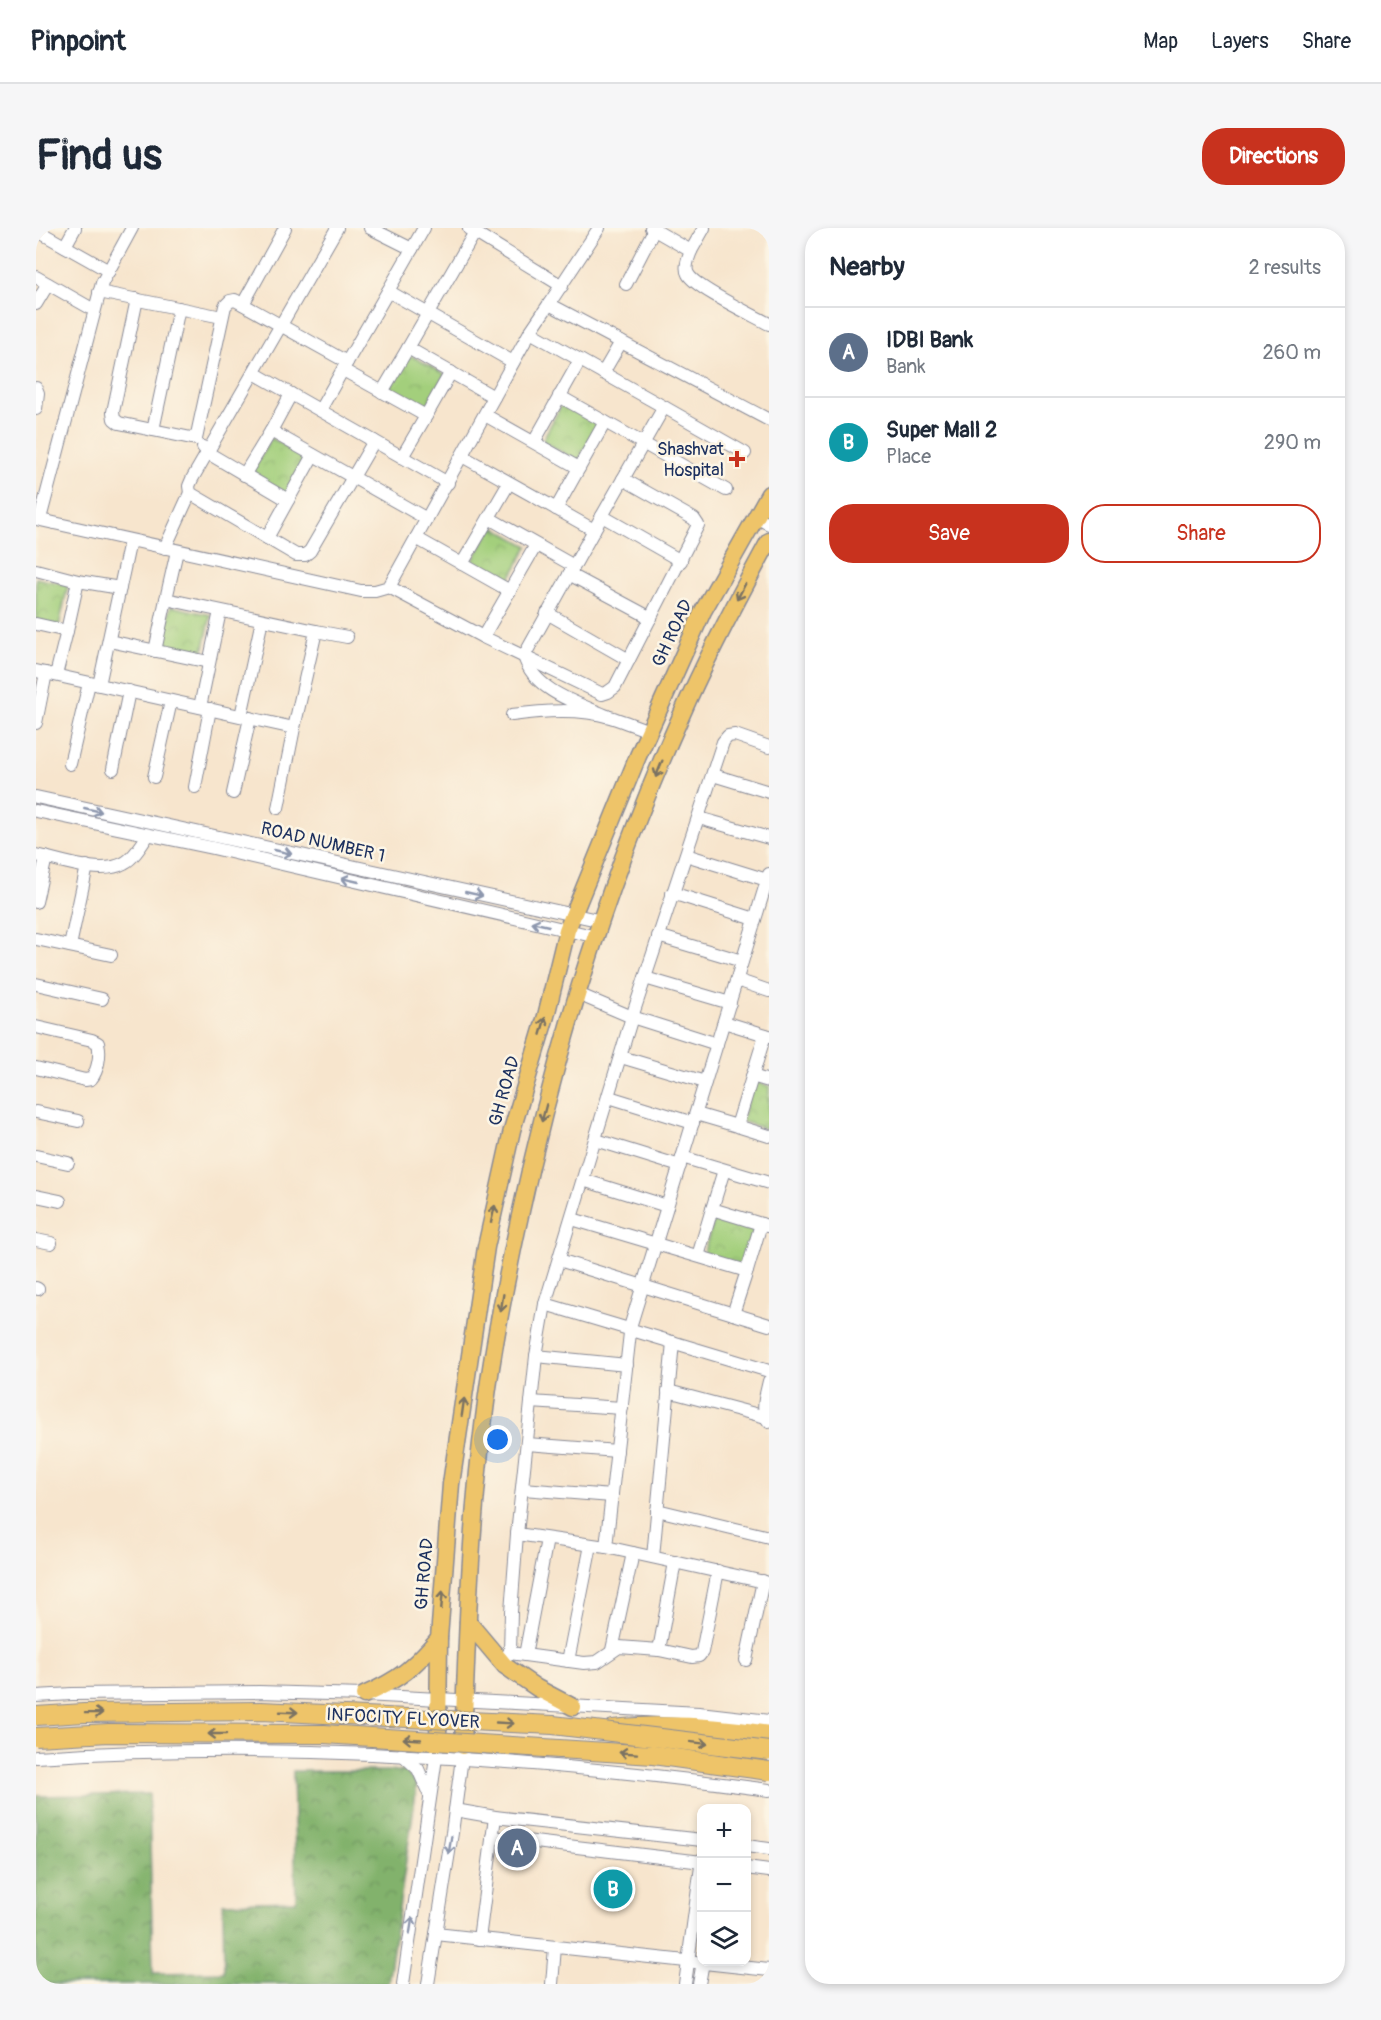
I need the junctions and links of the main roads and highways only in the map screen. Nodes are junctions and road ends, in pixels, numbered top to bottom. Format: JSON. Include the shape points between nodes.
{"nodes":[{"id":1,"x":769,"y":494,"type":"edge"},
{"id":2,"x":762,"y":521,"type":"edge"},
{"id":3,"x":769,"y":541,"type":"edge"},
{"id":4,"x":468,"y":1622,"type":"junction"},
{"id":5,"x":439,"y":1638,"type":"junction"},
{"id":6,"x":364,"y":1695,"type":"road end"},
{"id":7,"x":573,"y":1707,"type":"road end"},
{"id":8,"x":36,"y":1716,"type":"edge"},
{"id":9,"x":594,"y":1731,"type":"junction"},
{"id":10,"x":769,"y":1735,"type":"edge"},
{"id":11,"x":36,"y":1737,"type":"edge"},
{"id":12,"x":437,"y":1750,"type":"road end"},
{"id":13,"x":769,"y":1751,"type":"edge"},
{"id":14,"x":463,"y":1752,"type":"road end"},
{"id":15,"x":769,"y":1771,"type":"edge"}],
"edges":[{"from":1,"to":2,"type":"main road","name":"GH ROAD"},
{"from":5,"to":2,"type":"main road","name":"GH ROAD","one_way":true,"via":[[452,1484],[486,1246],[512,1130],[570,923],[703,611]]},
{"from":3,"to":4,"type":"main road","one_way":true,"via":[[681,716],[632,838],[572,1010],[535,1143],[504,1292],[471,1533]]},
{"from":4,"to":7,"type":"main road","via":[[537,1688]]},
{"from":4,"to":14,"type":"main road"},
{"from":5,"to":6,"type":"main road","via":[[400,1677]]},
{"from":5,"to":12,"type":"main road","name":"GH ROAD"},
{"from":8,"to":9,"type":"highway","name":"INFOCITY FLYOVER","one_way":true,"bridge":true,"via":[[261,1711]]},
{"from":9,"to":10,"type":"highway","bridge":true,"via":[[645,1725],[717,1727]]},
{"from":9,"to":13,"type":"highway","name":"INFOCITY FLYOVER","one_way":true,"bridge":true},
{"from":15,"to":11,"type":"highway","name":"INFOCITY FLYOVER","one_way":true,"bridge":true,"via":[[653,1755],[324,1734],[109,1733]]}]}
